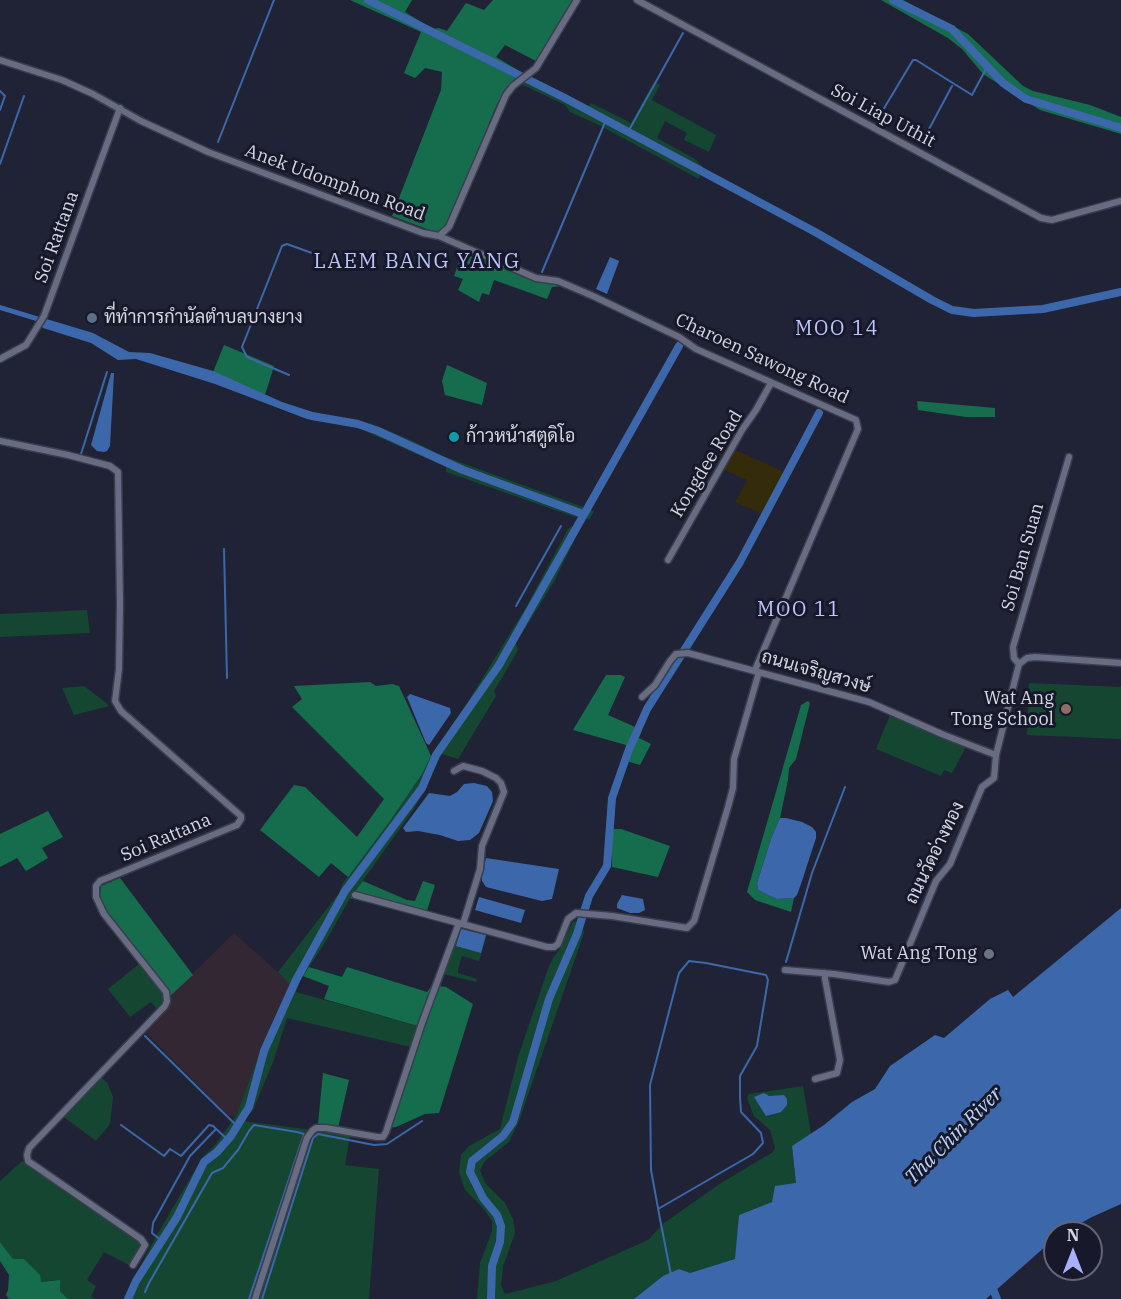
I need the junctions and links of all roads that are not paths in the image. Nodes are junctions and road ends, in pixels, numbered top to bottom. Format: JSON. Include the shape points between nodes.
{"nodes":[{"id":1,"x":578,"y":0,"type":"edge"},
{"id":2,"x":637,"y":0,"type":"edge"},
{"id":3,"x":0,"y":60,"type":"edge"},
{"id":4,"x":120,"y":108,"type":"junction"},
{"id":5,"x":1121,"y":201,"type":"edge"},
{"id":6,"x":439,"y":236,"type":"junction"},
{"id":7,"x":0,"y":359,"type":"edge"},
{"id":8,"x":771,"y":383,"type":"junction"},
{"id":9,"x":0,"y":441,"type":"edge"},
{"id":10,"x":1069,"y":457,"type":"dead end"},
{"id":11,"x":668,"y":560,"type":"dead end"},
{"id":12,"x":1121,"y":663,"type":"edge"},
{"id":13,"x":1019,"y":664,"type":"junction"},
{"id":14,"x":757,"y":671,"type":"junction"},
{"id":15,"x":642,"y":697,"type":"dead end"},
{"id":16,"x":996,"y":755,"type":"junction"},
{"id":17,"x":454,"y":771,"type":"dead end"},
{"id":18,"x":355,"y":895,"type":"dead end"},
{"id":19,"x":461,"y":924,"type":"junction"},
{"id":20,"x":785,"y":970,"type":"dead end"},
{"id":21,"x":824,"y":973,"type":"junction"},
{"id":22,"x":815,"y":1079,"type":"dead end"},
{"id":23,"x":133,"y":1265,"type":"dead end"},
{"id":24,"x":255,"y":1299,"type":"edge"}],
"edges":[{"from":1,"to":6,"type":"street","name":"Anek Udomphon Road","via":[[536,68],[507,95],[449,227]]},
{"from":2,"to":5,"type":"street","name":"Soi Liap Uthit","via":[[1041,218],[1052,220]]},
{"from":3,"to":4,"type":"street","name":"Anek Udomphon Road","via":[[62,80]]},
{"from":4,"to":6,"type":"street","name":"Anek Udomphon Road","via":[[208,152]]},
{"from":4,"to":7,"type":"street","name":"Soi Rattana","via":[[44,316],[27,345]]},
{"from":6,"to":8,"type":"street","name":"Charoen Sawong Road","via":[[536,278],[558,281],[593,296]]},
{"from":8,"to":11,"type":"street","name":"Kongdee Road"},
{"from":8,"to":14,"type":"street","name":"Charoen Sawong Road","via":[[858,424]]},
{"from":9,"to":23,"type":"street","name":"Soi Rattana","via":[[110,466],[118,472],[120,604],[115,701],[121,711],[241,816],[237,825],[100,881],[96,886],[96,897],[104,914],[166,992],[167,1001],[29,1148],[27,1155],[28,1161],[141,1239],[145,1245]]},
{"from":10,"to":13,"type":"street","name":"Soi Ban Suan","via":[[1013,647]]},
{"from":12,"to":13,"type":"street","via":[[1035,657]]},
{"from":13,"to":16,"type":"street","name":"ถนนวัดอ่างทอง"},
{"from":14,"to":15,"type":"street","name":"ถนนเจริญสวงษ์","via":[[684,653],[670,661]]},
{"from":14,"to":16,"type":"street","name":"ถนนเจริญสวงษ์","via":[[869,702]]},
{"from":14,"to":19,"type":"street","via":[[734,759],[734,788],[694,921],[687,928],[583,913],[568,919],[554,947]]},
{"from":16,"to":21,"type":"street","name":"ถนนวัดอ่างทอง","via":[[994,778],[982,787],[950,864],[936,881],[895,980]]},
{"from":17,"to":19,"type":"street","via":[[463,766],[482,771],[496,778],[504,792],[482,846],[480,869]]},
{"from":18,"to":19,"type":"street"},
{"from":19,"to":24,"type":"street","via":[[422,1023],[386,1132],[377,1137],[326,1128],[312,1131]]},
{"from":20,"to":21,"type":"street","name":"ถนนวัดอ่างทอง"},
{"from":21,"to":22,"type":"street","via":[[840,1060],[837,1073]]}]}
